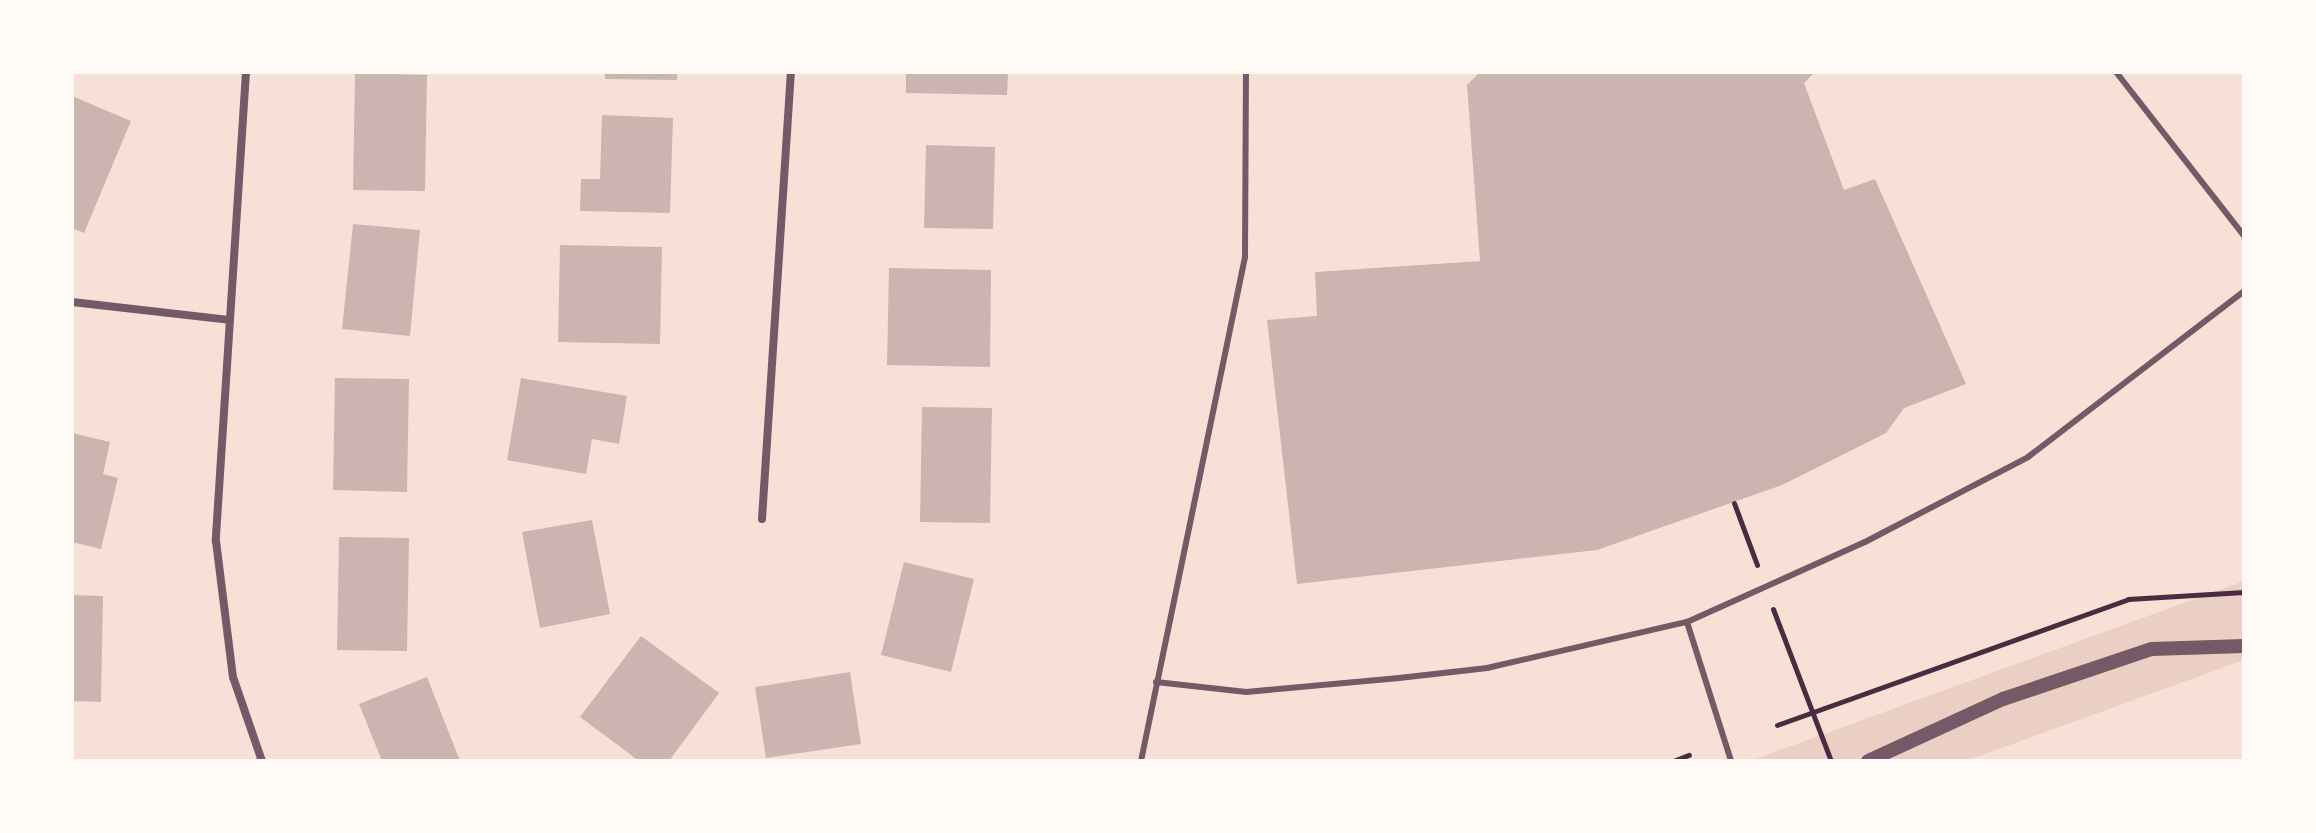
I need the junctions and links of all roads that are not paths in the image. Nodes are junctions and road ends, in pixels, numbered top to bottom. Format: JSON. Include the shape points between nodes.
{"nodes":[{"id":1,"x":246,"y":72,"type":"edge"},
{"id":2,"x":791,"y":72,"type":"edge"},
{"id":3,"x":1246,"y":72,"type":"edge"},
{"id":4,"x":2116,"y":72,"type":"edge"},
{"id":5,"x":2244,"y":236,"type":"edge"},
{"id":6,"x":2244,"y":291,"type":"edge"},
{"id":7,"x":72,"y":302,"type":"edge"},
{"id":8,"x":229,"y":320,"type":"junction"},
{"id":9,"x":762,"y":519,"type":"dead end"},
{"id":10,"x":1687,"y":622,"type":"junction"},
{"id":11,"x":2244,"y":646,"type":"edge"},
{"id":12,"x":1156,"y":682,"type":"junction"},
{"id":13,"x":262,"y":761,"type":"edge"},
{"id":14,"x":1141,"y":761,"type":"edge"},
{"id":15,"x":1731,"y":761,"type":"edge"},
{"id":16,"x":1868,"y":761,"type":"edge"}],
"edges":[{"from":1,"to":8,"type":"street"},
{"from":2,"to":9,"type":"street"},
{"from":3,"to":12,"type":"lane","via":[[1245,257]]},
{"from":4,"to":5,"type":"lane"},
{"from":6,"to":10,"type":"lane","via":[[2028,457],[1865,542]]},
{"from":7,"to":8,"type":"street"},
{"from":8,"to":13,"type":"street","via":[[216,541],[220,615]]},
{"from":10,"to":12,"type":"lane","via":[[1487,668],[1414,677],[1246,692]]},
{"from":10,"to":15,"type":"lane"},
{"from":11,"to":16,"type":"street","via":[[2152,649],[2003,699]]},
{"from":12,"to":14,"type":"lane"}]}
